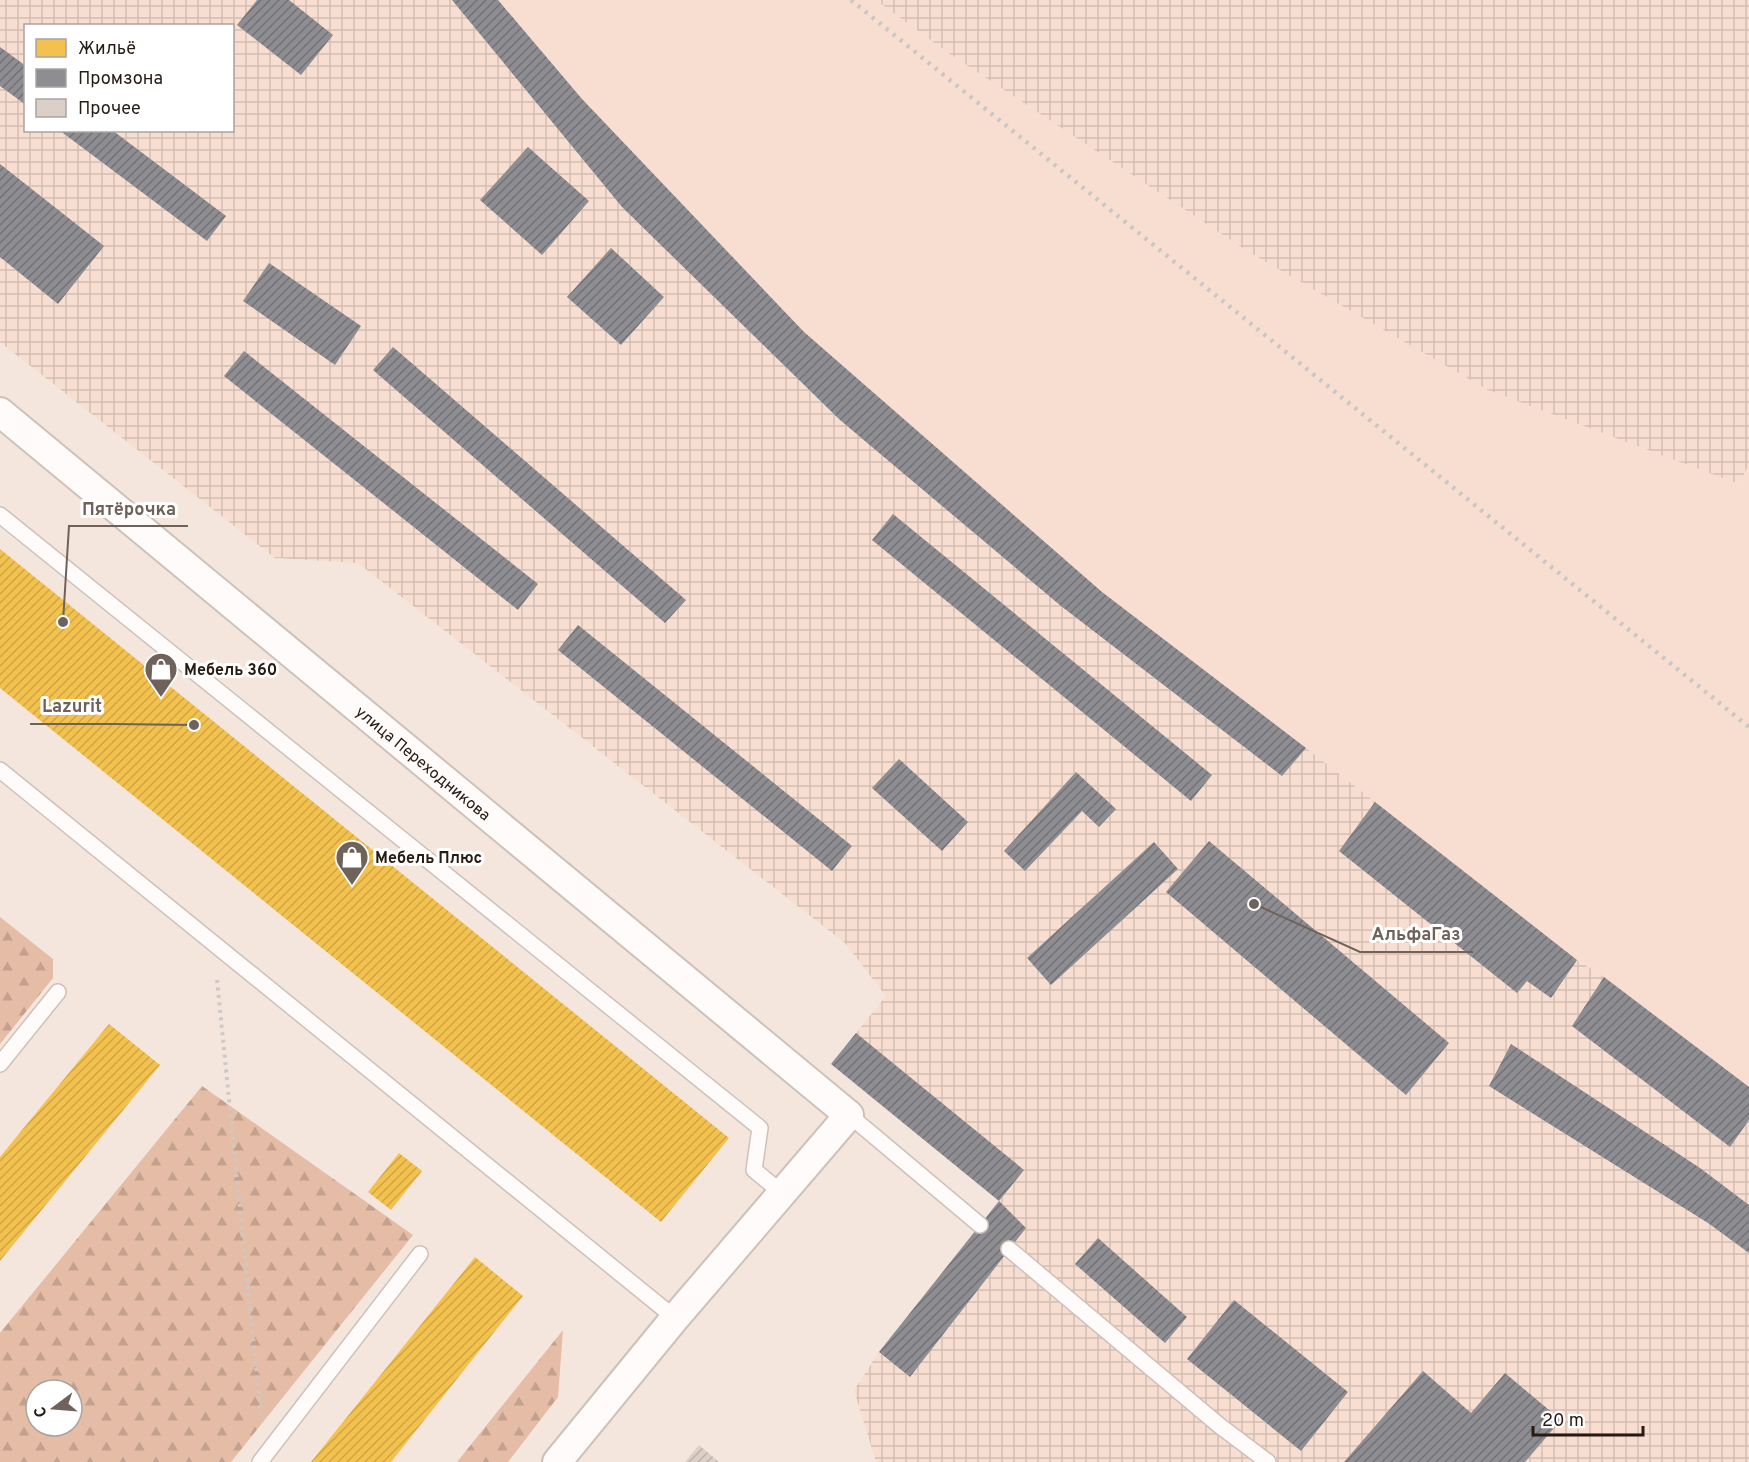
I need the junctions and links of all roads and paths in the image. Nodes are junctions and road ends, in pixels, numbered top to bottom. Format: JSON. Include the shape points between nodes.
{"nodes":[{"id":1,"x":0,"y":412,"type":"edge"},
{"id":2,"x":0,"y":515,"type":"edge"},
{"id":3,"x":0,"y":770,"type":"edge"},
{"id":4,"x":213,"y":943,"type":"junction"},
{"id":5,"x":58,"y":992,"type":"dead end"},
{"id":6,"x":0,"y":1064,"type":"edge"},
{"id":7,"x":849,"y":1115,"type":"junction"},
{"id":8,"x":782,"y":1193,"type":"junction"},
{"id":9,"x":980,"y":1225,"type":"dead end"},
{"id":10,"x":1009,"y":1249,"type":"dead end"},
{"id":11,"x":420,"y":1254,"type":"dead end"},
{"id":12,"x":675,"y":1318,"type":"junction"},
{"id":13,"x":263,"y":1459,"type":"edge"},
{"id":14,"x":557,"y":1462,"type":"edge"},
{"id":15,"x":1268,"y":1462,"type":"edge"}],
"edges":[{"from":1,"to":7,"type":"street","name":"улица Переходникова"},
{"from":2,"to":8,"type":"lane","via":[[760,1128],[754,1170]]},
{"from":3,"to":4,"type":"lane"},
{"from":4,"to":12,"type":"lane"},
{"from":4,"to":13,"type":"path"},
{"from":5,"to":6,"type":"lane"},
{"from":7,"to":8,"type":"street"},
{"from":7,"to":9,"type":"lane"},
{"from":8,"to":12,"type":"street"},
{"from":10,"to":15,"type":"lane"},
{"from":11,"to":13,"type":"lane"},
{"from":12,"to":14,"type":"street"}]}
